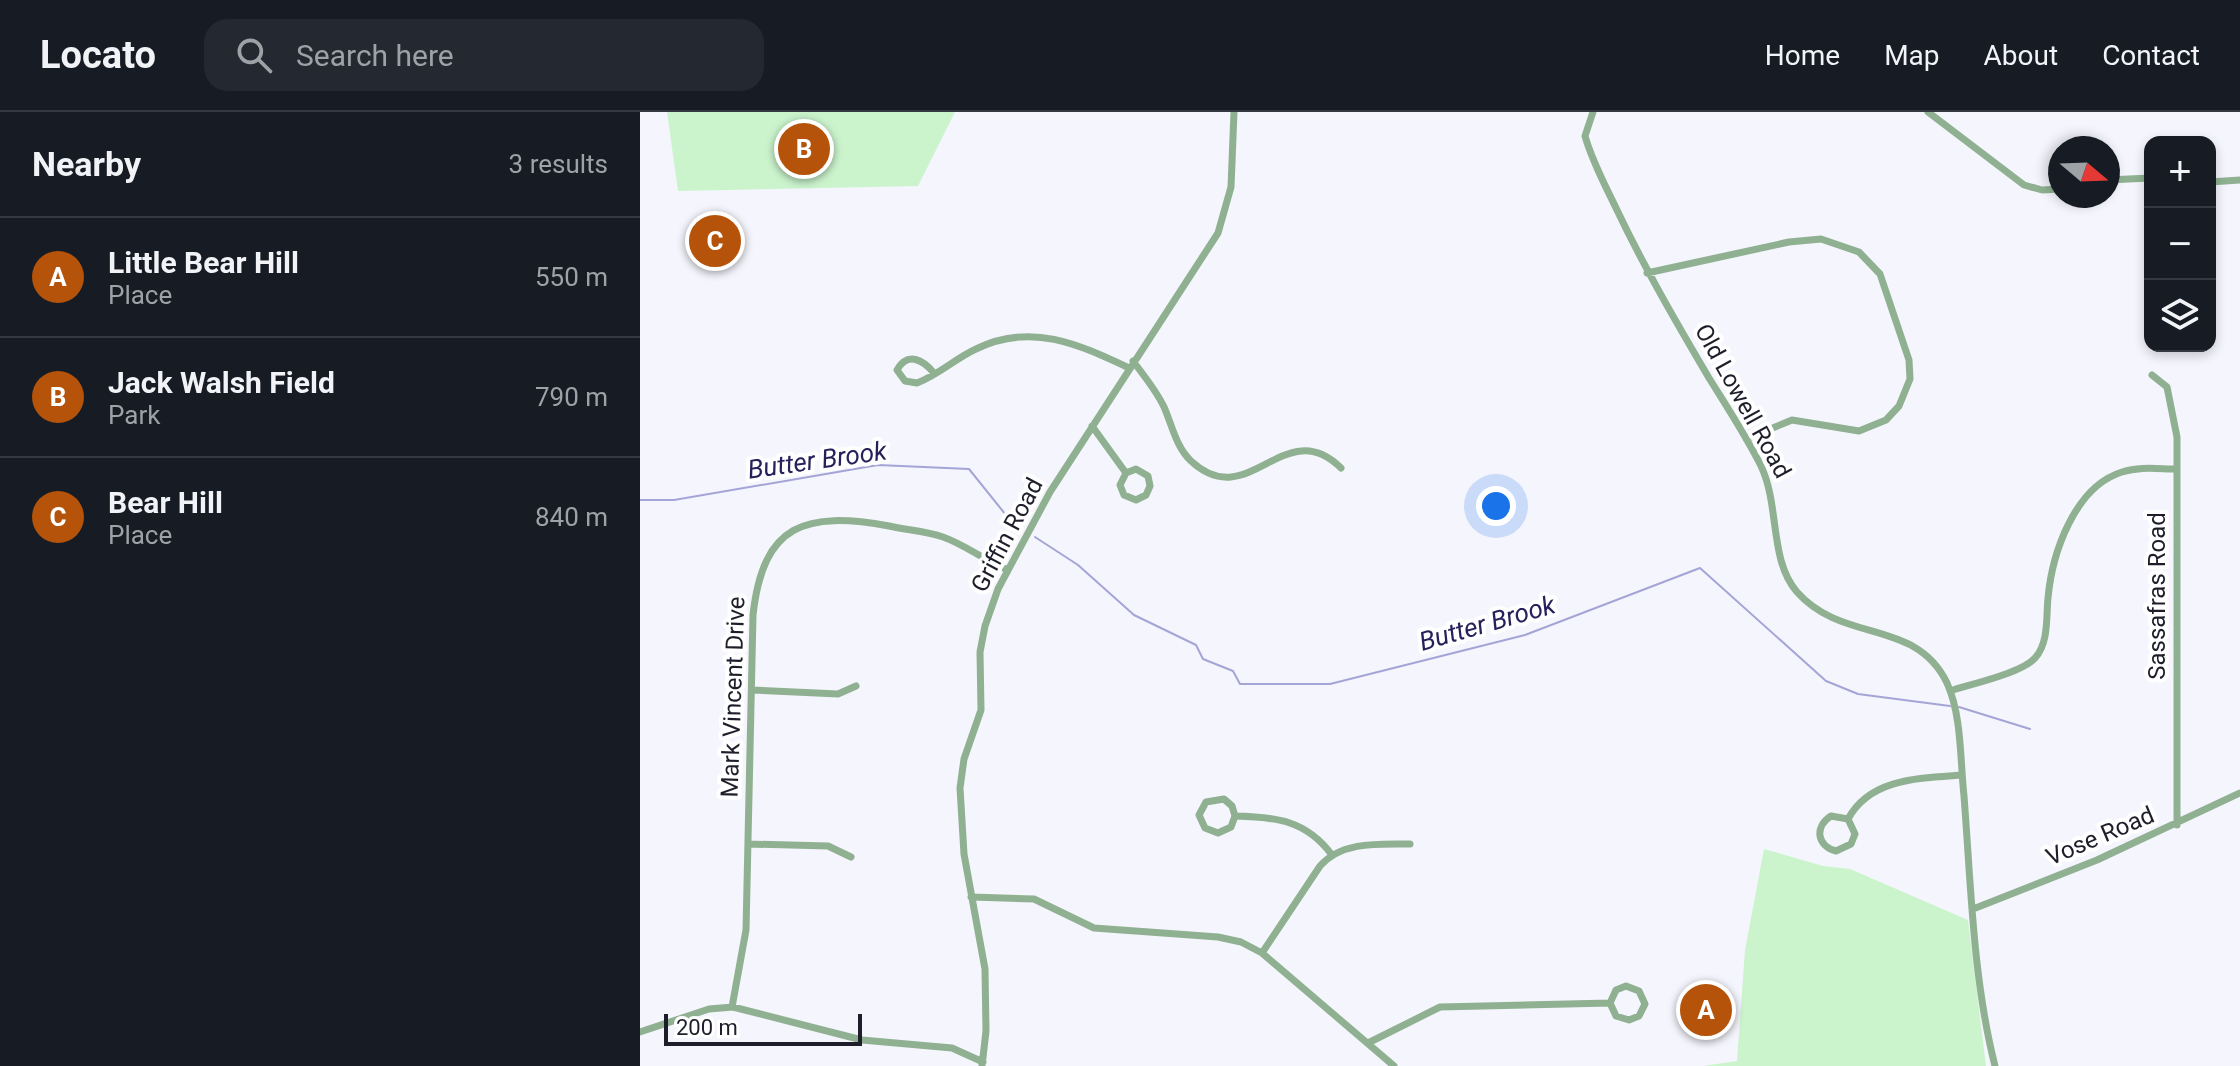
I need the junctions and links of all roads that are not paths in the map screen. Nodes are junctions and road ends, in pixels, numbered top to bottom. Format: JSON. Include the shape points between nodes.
{"nodes":[{"id":1,"x":1234,"y":112,"type":"edge"},
{"id":2,"x":1593,"y":112,"type":"edge"},
{"id":3,"x":1928,"y":112,"type":"edge"},
{"id":4,"x":2144,"y":178,"type":"edge"},
{"id":5,"x":2120,"y":179,"type":"edge"},
{"id":6,"x":2240,"y":180,"type":"edge"},
{"id":7,"x":2216,"y":182,"type":"edge"},
{"id":8,"x":2048,"y":190,"type":"edge"},
{"id":9,"x":1647,"y":273,"type":"junction"},
{"id":10,"x":1131,"y":364,"type":"junction"},
{"id":11,"x":934,"y":373,"type":"junction"},
{"id":12,"x":2152,"y":375,"type":"dead end"},
{"id":13,"x":1092,"y":426,"type":"junction"},
{"id":14,"x":1746,"y":439,"type":"junction"},
{"id":15,"x":1341,"y":468,"type":"dead end"},
{"id":16,"x":2177,"y":469,"type":"junction"},
{"id":17,"x":1126,"y":473,"type":"junction"},
{"id":18,"x":1008,"y":570,"type":"junction"},
{"id":19,"x":856,"y":686,"type":"dead end"},
{"id":20,"x":752,"y":690,"type":"junction"},
{"id":21,"x":1950,"y":691,"type":"junction"},
{"id":22,"x":1962,"y":775,"type":"junction"},
{"id":23,"x":2240,"y":793,"type":"edge"},
{"id":24,"x":1235,"y":816,"type":"junction"},
{"id":25,"x":1848,"y":819,"type":"junction"},
{"id":26,"x":2177,"y":825,"type":"junction"},
{"id":27,"x":748,"y":844,"type":"junction"},
{"id":28,"x":1410,"y":844,"type":"dead end"},
{"id":29,"x":1332,"y":855,"type":"junction"},
{"id":30,"x":851,"y":857,"type":"dead end"},
{"id":31,"x":971,"y":897,"type":"junction"},
{"id":32,"x":1973,"y":909,"type":"junction"},
{"id":33,"x":1262,"y":953,"type":"junction"},
{"id":34,"x":1610,"y":1003,"type":"junction"},
{"id":35,"x":732,"y":1007,"type":"junction"},
{"id":36,"x":640,"y":1032,"type":"edge"},
{"id":37,"x":1368,"y":1043,"type":"junction"},
{"id":38,"x":982,"y":1064,"type":"edge"},
{"id":39,"x":1394,"y":1066,"type":"edge"},
{"id":40,"x":1995,"y":1066,"type":"edge"}],
"edges":[{"from":1,"to":10,"type":"street","name":"Griffin Road","via":[[1231,187],[1218,233]]},
{"from":2,"to":9,"type":"street","name":"Old Lowell Road","via":[[1584,129],[1588,148]]},
{"from":3,"to":8,"type":"street","via":[[2024,185]]},
{"from":4,"to":5,"type":"street"},
{"from":6,"to":7,"type":"street"},
{"from":9,"to":14,"type":"street","name":"Old Lowell Road"},
{"from":9,"to":14,"type":"street","via":[[1821,239],[1859,252],[1880,274],[1909,360],[1910,379],[1899,406],[1886,420],[1859,431],[1792,420]]},
{"from":10,"to":11,"type":"street","via":[[1062,340],[1030,336],[986,344]]},
{"from":10,"to":13,"type":"street","name":"Griffin Road"},
{"from":10,"to":15,"type":"street","via":[[1159,398],[1181,448],[1207,472],[1246,475],[1296,449],[1318,453]]},
{"from":11,"to":11,"type":"street","via":[[913,383],[897,370],[913,359]]},
{"from":12,"to":16,"type":"street","name":"Sassafras Road","via":[[2167,387],[2174,409]]},
{"from":13,"to":17,"type":"street"},
{"from":13,"to":18,"type":"street","name":"Griffin Road"},
{"from":14,"to":21,"type":"street","name":"Old Lowell Road","via":[[1770,486],[1781,564],[1796,591],[1827,618],[1889,635],[1923,652]]},
{"from":16,"to":21,"type":"street","via":[[2131,469],[2094,490],[2057,551],[2038,655],[2022,666]]},
{"from":16,"to":26,"type":"street","name":"Sassafras Road"},
{"from":17,"to":17,"type":"street","via":[[1136,469],[1148,476],[1150,486],[1143,498],[1124,495],[1120,485]]},
{"from":18,"to":20,"type":"street","name":"Mark Vincent Drive","via":[[928,533],[846,519],[798,528],[776,546],[758,580]]},
{"from":18,"to":31,"type":"street","name":"Griffin Road","via":[[981,640],[981,710],[960,774],[961,832]]},
{"from":19,"to":20,"type":"street","via":[[838,694]]},
{"from":20,"to":27,"type":"street","name":"Mark Vincent Drive"},
{"from":21,"to":22,"type":"street","name":"Old Lowell Road"},
{"from":22,"to":25,"type":"street","via":[[1885,786],[1859,802]]},
{"from":22,"to":32,"type":"street","name":"Old Lowell Road"},
{"from":23,"to":26,"type":"street","name":"Vose Road"},
{"from":24,"to":24,"type":"street","via":[[1230,803],[1216,798],[1203,804],[1199,815],[1205,828],[1218,833],[1231,827]]},
{"from":24,"to":29,"type":"street","via":[[1294,822]]},
{"from":25,"to":25,"type":"street","via":[[1854,828],[1851,844],[1842,850],[1825,846],[1819,836],[1822,824],[1831,816]]},
{"from":26,"to":32,"type":"street","name":"Vose Road"},
{"from":27,"to":30,"type":"street","via":[[828,846]]},
{"from":27,"to":35,"type":"street","name":"Mark Vincent Drive","via":[[745,940]]},
{"from":28,"to":29,"type":"street","via":[[1368,845]]},
{"from":29,"to":33,"type":"street"},
{"from":31,"to":33,"type":"street","via":[[1034,899],[1094,928],[1218,937]]},
{"from":31,"to":38,"type":"street","name":"Griffin Road","via":[[985,969]]},
{"from":32,"to":40,"type":"street","name":"Old Lowell Road","via":[[1980,992]]},
{"from":33,"to":37,"type":"street"},
{"from":34,"to":34,"type":"street","via":[[1613,1013],[1625,1020],[1639,1016],[1645,1004],[1639,991],[1626,986],[1613,993]]},
{"from":34,"to":37,"type":"street","via":[[1440,1007]]},
{"from":35,"to":36,"type":"street","via":[[709,1009]]},
{"from":35,"to":38,"type":"street","via":[[862,1040],[952,1048]]},
{"from":37,"to":39,"type":"street"}]}
